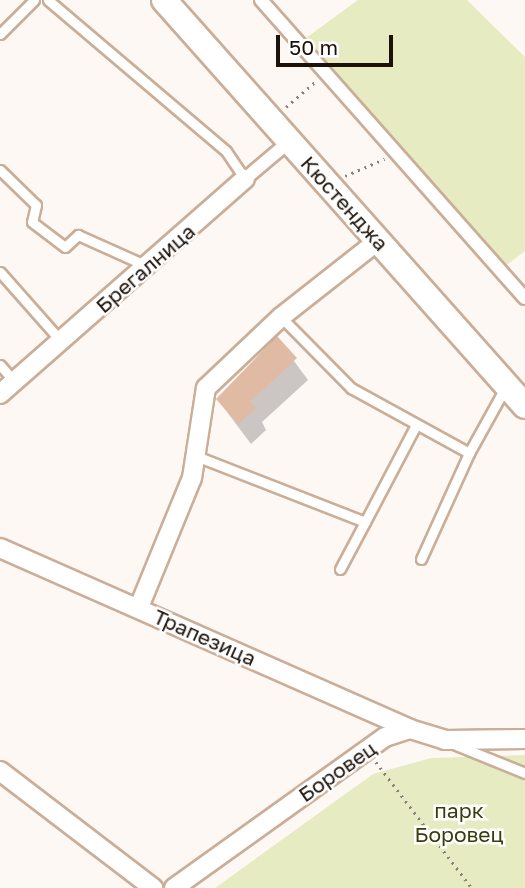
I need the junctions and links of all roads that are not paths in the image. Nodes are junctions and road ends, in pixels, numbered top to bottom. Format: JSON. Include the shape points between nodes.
{"nodes":[{"id":1,"x":34,"y":0,"type":"edge"},
{"id":2,"x":48,"y":0,"type":"edge"},
{"id":3,"x":164,"y":0,"type":"edge"},
{"id":4,"x":261,"y":0,"type":"edge"},
{"id":5,"x":0,"y":34,"type":"edge"},
{"id":6,"x":290,"y":141,"type":"junction"},
{"id":7,"x":0,"y":170,"type":"edge"},
{"id":8,"x":245,"y":179,"type":"junction"},
{"id":9,"x":379,"y":240,"type":"junction"},
{"id":10,"x":147,"y":266,"type":"junction"},
{"id":11,"x":0,"y":272,"type":"edge"},
{"id":12,"x":525,"y":298,"type":"edge"},
{"id":13,"x":281,"y":317,"type":"junction"},
{"id":14,"x":61,"y":341,"type":"junction"},
{"id":15,"x":0,"y":365,"type":"edge"},
{"id":16,"x":15,"y":382,"type":"junction"},
{"id":17,"x":507,"y":385,"type":"junction"},
{"id":18,"x":0,"y":394,"type":"edge"},
{"id":19,"x":525,"y":406,"type":"edge"},
{"id":20,"x":416,"y":425,"type":"junction"},
{"id":21,"x":469,"y":453,"type":"junction"},
{"id":22,"x":196,"y":456,"type":"junction"},
{"id":23,"x":365,"y":522,"type":"junction"},
{"id":24,"x":0,"y":548,"type":"edge"},
{"id":25,"x":421,"y":559,"type":"dead end"},
{"id":26,"x":340,"y":569,"type":"dead end"},
{"id":27,"x":139,"y":607,"type":"junction"},
{"id":28,"x":410,"y":729,"type":"junction"},
{"id":29,"x":525,"y":739,"type":"edge"},
{"id":30,"x":445,"y":740,"type":"junction"},
{"id":31,"x":0,"y":771,"type":"edge"},
{"id":32,"x":525,"y":774,"type":"edge"},
{"id":33,"x":153,"y":888,"type":"edge"},
{"id":34,"x":174,"y":888,"type":"edge"}],
"edges":[{"from":1,"to":5,"type":"lane"},
{"from":2,"to":8,"type":"lane","via":[[226,151]]},
{"from":3,"to":6,"type":"main road","name":"Кюстенджа"},
{"from":4,"to":12,"type":"street"},
{"from":6,"to":8,"type":"street","name":"Брегалница"},
{"from":6,"to":9,"type":"main road","name":"Кюстенджа"},
{"from":7,"to":10,"type":"lane","via":[[36,205],[32,222],[65,247],[78,235]]},
{"from":8,"to":10,"type":"street","name":"Брегалница"},
{"from":9,"to":13,"type":"street"},
{"from":9,"to":17,"type":"main road","name":"Кюстенджа"},
{"from":10,"to":14,"type":"street","name":"Брегалница"},
{"from":11,"to":14,"type":"lane"},
{"from":13,"to":20,"type":"lane","via":[[351,388]]},
{"from":13,"to":22,"type":"street","via":[[206,388]]},
{"from":14,"to":16,"type":"street","name":"Брегалница"},
{"from":15,"to":16,"type":"lane"},
{"from":16,"to":18,"type":"street","name":"Брегалница"},
{"from":17,"to":19,"type":"main road","name":"Кюстенджа"},
{"from":17,"to":21,"type":"lane"},
{"from":20,"to":21,"type":"lane"},
{"from":20,"to":23,"type":"lane"},
{"from":21,"to":25,"type":"lane"},
{"from":22,"to":23,"type":"lane"},
{"from":22,"to":27,"type":"street"},
{"from":23,"to":26,"type":"lane"},
{"from":24,"to":27,"type":"street","name":"Трапезица"},
{"from":27,"to":28,"type":"street","name":"Трапезица"},
{"from":28,"to":30,"type":"street"},
{"from":28,"to":34,"type":"street","name":"Боровец","via":[[366,749]]},
{"from":29,"to":30,"type":"street"},
{"from":30,"to":32,"type":"lane"},
{"from":31,"to":33,"type":"street"}]}
